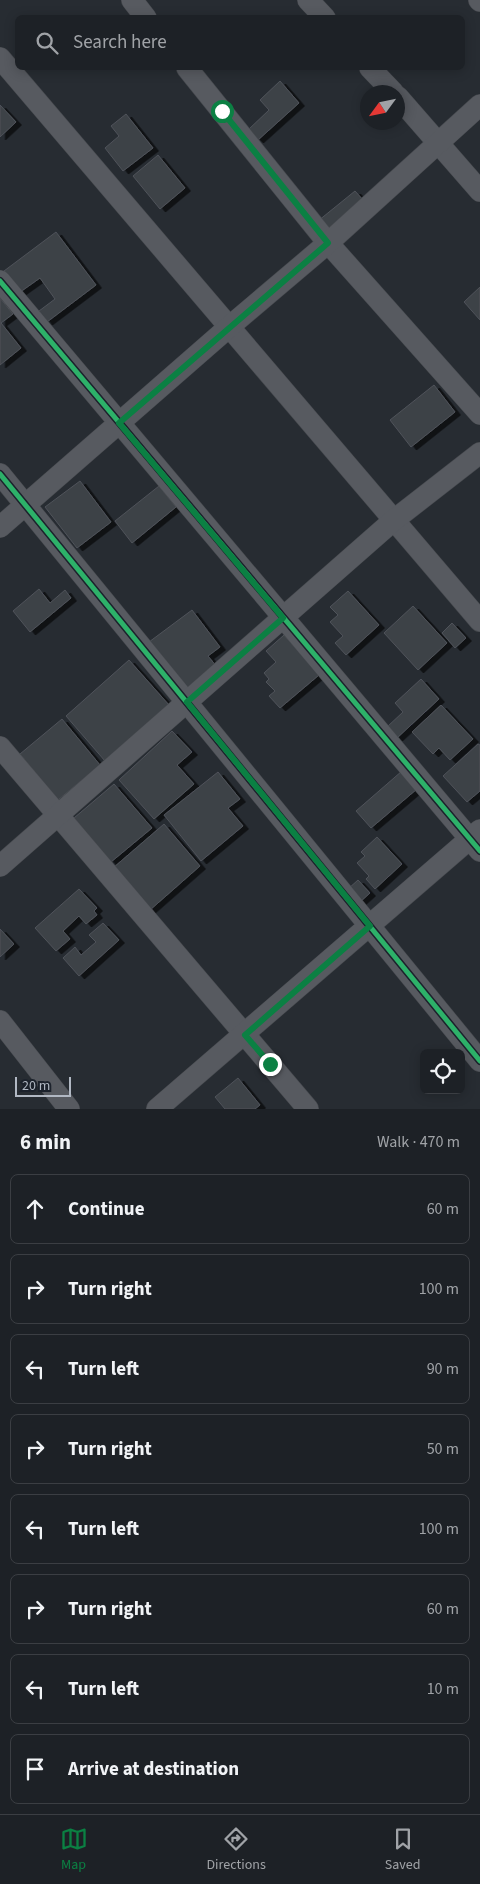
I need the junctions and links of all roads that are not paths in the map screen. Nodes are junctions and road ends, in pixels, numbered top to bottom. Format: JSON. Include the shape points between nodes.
{"nodes":[{"id":1,"x":132,"y":0,"type":"edge"},
{"id":2,"x":308,"y":0,"type":"edge"},
{"id":3,"x":144,"y":15,"type":"edge"},
{"id":4,"x":322,"y":15,"type":"edge"},
{"id":5,"x":0,"y":58,"type":"edge"},
{"id":6,"x":189,"y":70,"type":"edge"},
{"id":7,"x":372,"y":70,"type":"edge"},
{"id":8,"x":387,"y":85,"type":"edge"},
{"id":9,"x":405,"y":105,"type":"edge"},
{"id":10,"x":480,"y":105,"type":"edge"},
{"id":11,"x":439,"y":142,"type":"junction"},
{"id":12,"x":480,"y":190,"type":"edge"},
{"id":13,"x":328,"y":243,"type":"junction"},
{"id":14,"x":0,"y":282,"type":"edge"},
{"id":15,"x":229,"y":327,"type":"junction"},
{"id":16,"x":480,"y":414,"type":"edge"},
{"id":17,"x":119,"y":423,"type":"junction"},
{"id":18,"x":480,"y":453,"type":"edge"},
{"id":19,"x":0,"y":474,"type":"edge"},
{"id":20,"x":25,"y":504,"type":"junction"},
{"id":21,"x":394,"y":520,"type":"junction"},
{"id":22,"x":0,"y":527,"type":"edge"},
{"id":23,"x":283,"y":618,"type":"junction"},
{"id":24,"x":480,"y":621,"type":"edge"},
{"id":25,"x":187,"y":702,"type":"junction"},
{"id":26,"x":0,"y":747,"type":"edge"},
{"id":27,"x":58,"y":815,"type":"junction"},
{"id":28,"x":477,"y":840,"type":"edge"},
{"id":29,"x":0,"y":866,"type":"edge"},
{"id":30,"x":370,"y":926,"type":"junction"},
{"id":31,"x":0,"y":1021,"type":"edge"},
{"id":32,"x":245,"y":1035,"type":"junction"},
{"id":33,"x":480,"y":1061,"type":"edge"},
{"id":34,"x":69,"y":1109,"type":"edge"},
{"id":35,"x":157,"y":1109,"type":"edge"},
{"id":36,"x":308,"y":1109,"type":"edge"}],
"edges":[{"from":1,"to":3,"type":"street"},
{"from":2,"to":4,"type":"street"},
{"from":5,"to":15,"type":"street"},
{"from":6,"to":13,"type":"street"},
{"from":7,"to":8,"type":"street"},
{"from":9,"to":11,"type":"street"},
{"from":10,"to":11,"type":"street"},
{"from":11,"to":12,"type":"street"},
{"from":11,"to":13,"type":"street"},
{"from":13,"to":15,"type":"street"},
{"from":13,"to":16,"type":"street"},
{"from":14,"to":17,"type":"street"},
{"from":15,"to":17,"type":"street"},
{"from":15,"to":21,"type":"street"},
{"from":17,"to":20,"type":"street"},
{"from":17,"to":23,"type":"street"},
{"from":18,"to":21,"type":"street"},
{"from":19,"to":20,"type":"street"},
{"from":20,"to":22,"type":"street"},
{"from":20,"to":25,"type":"street"},
{"from":21,"to":23,"type":"street"},
{"from":21,"to":24,"type":"street"},
{"from":23,"to":25,"type":"street"},
{"from":23,"to":28,"type":"street"},
{"from":25,"to":27,"type":"street"},
{"from":25,"to":30,"type":"street"},
{"from":26,"to":27,"type":"street"},
{"from":27,"to":29,"type":"street"},
{"from":27,"to":32,"type":"street"},
{"from":28,"to":30,"type":"street"},
{"from":30,"to":32,"type":"street"},
{"from":30,"to":33,"type":"street"},
{"from":31,"to":34,"type":"street"},
{"from":32,"to":35,"type":"street"},
{"from":32,"to":36,"type":"street"}]}
